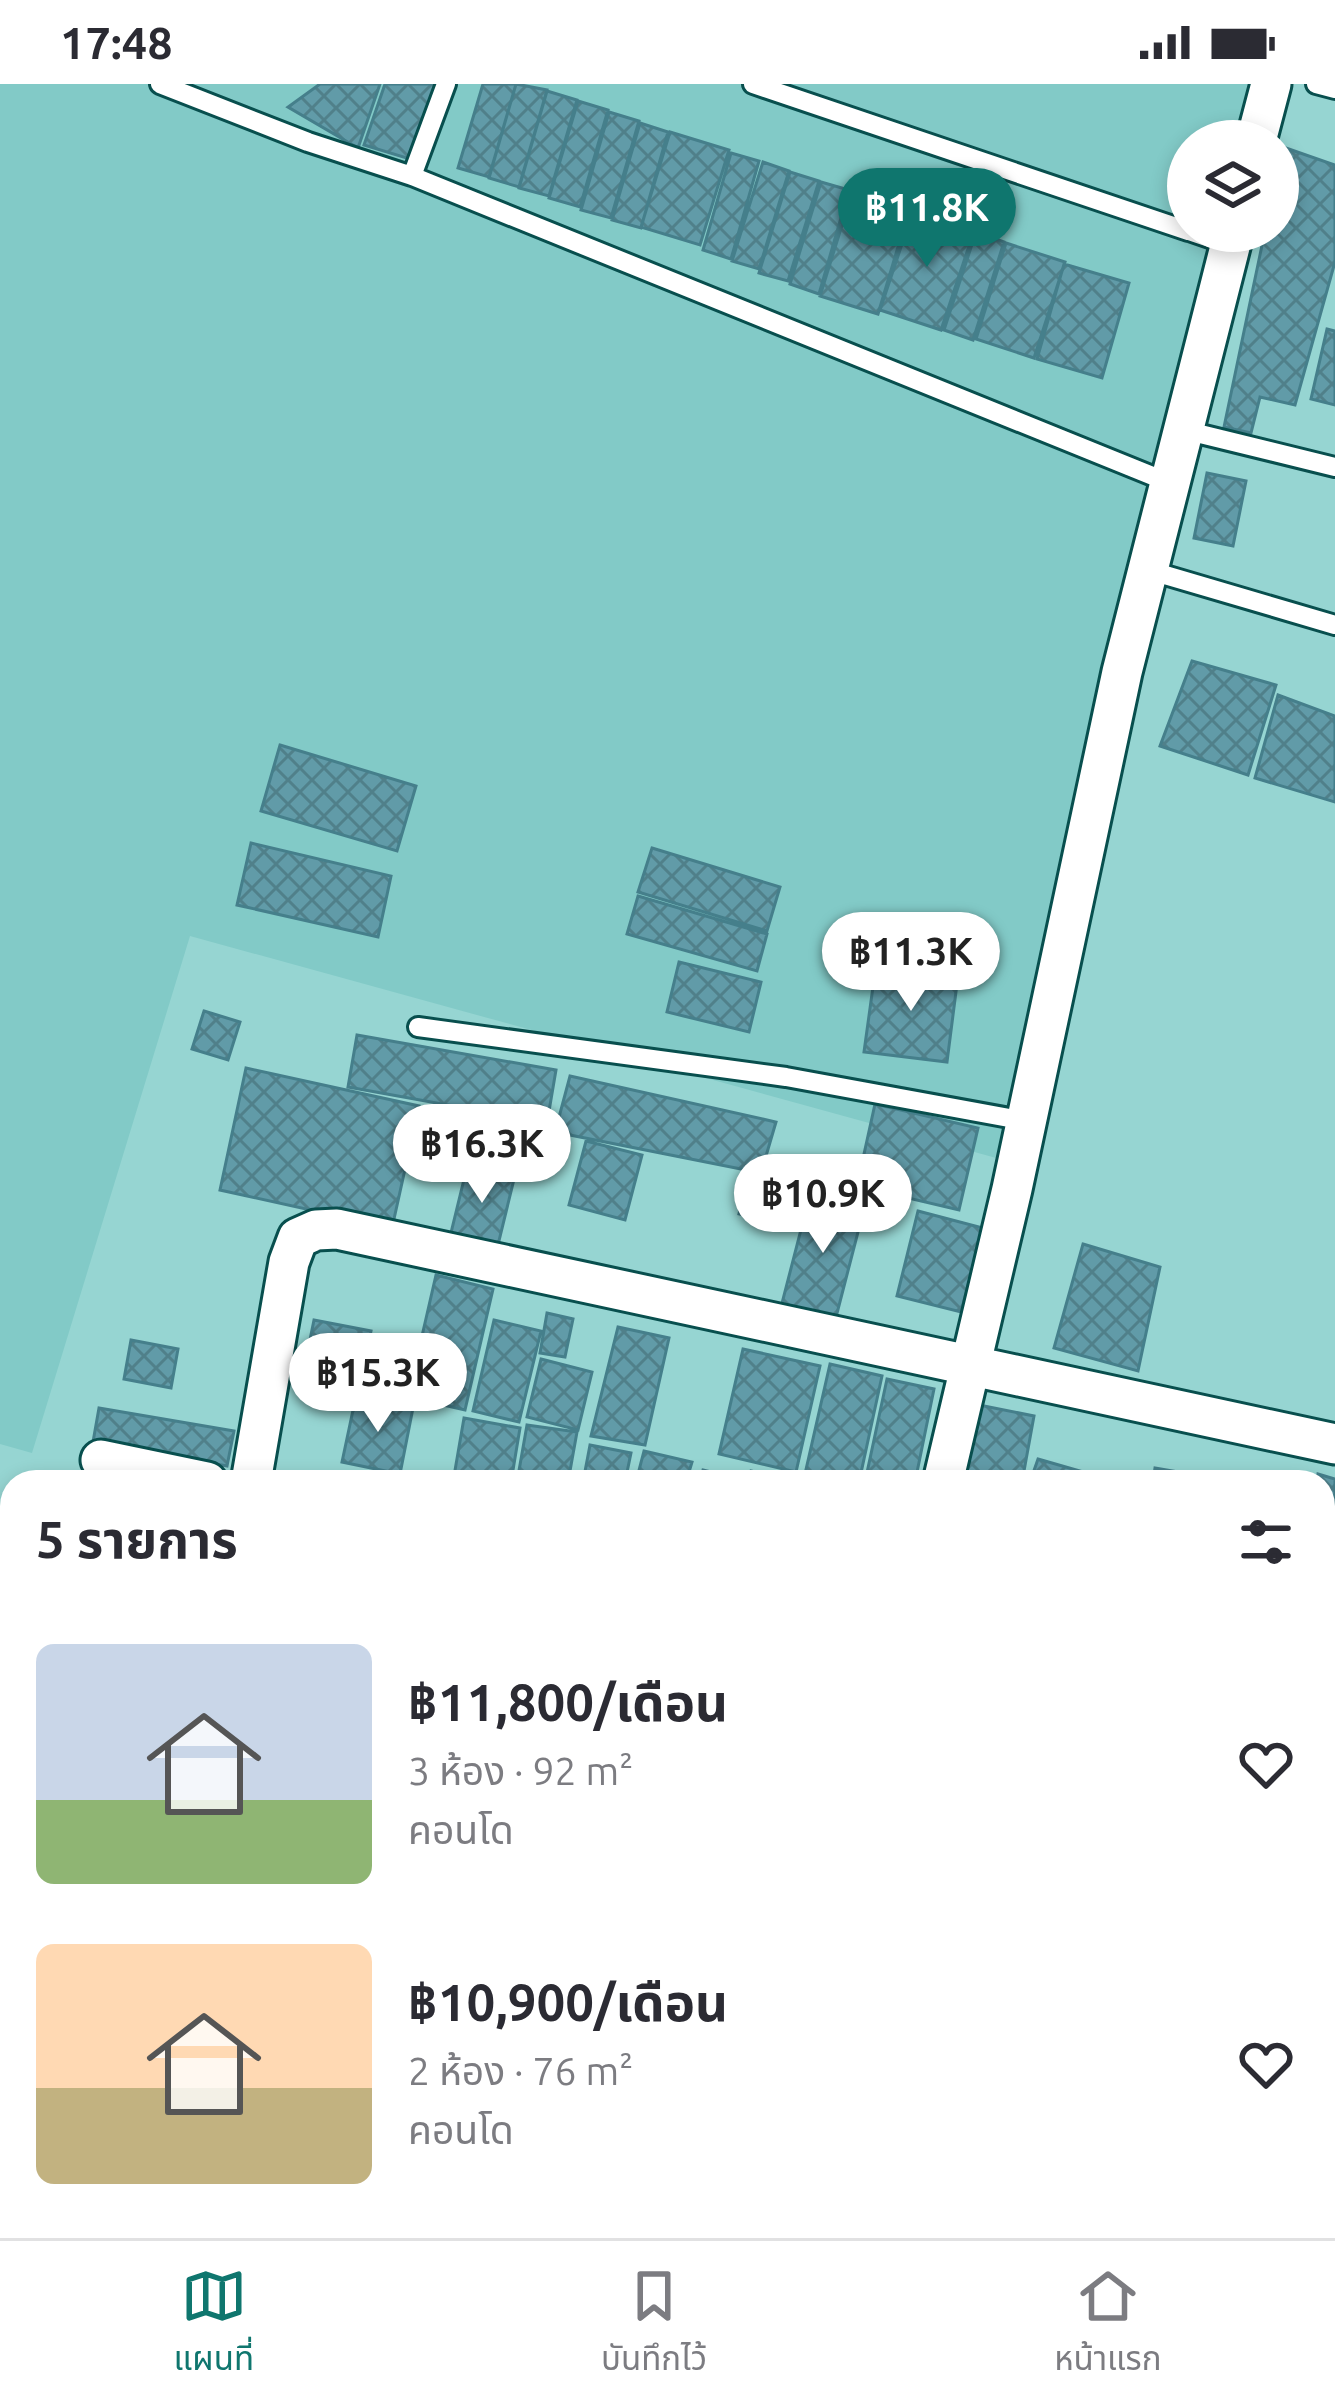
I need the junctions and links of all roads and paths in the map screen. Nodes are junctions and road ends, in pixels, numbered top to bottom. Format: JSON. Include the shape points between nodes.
{"nodes":[{"id":1,"x":160,"y":84,"type":"edge"},
{"id":2,"x":446,"y":84,"type":"edge"},
{"id":3,"x":753,"y":84,"type":"edge"},
{"id":4,"x":1271,"y":84,"type":"edge"},
{"id":5,"x":1316,"y":84,"type":"edge"},
{"id":6,"x":1335,"y":89,"type":"edge"},
{"id":7,"x":1262,"y":120,"type":"edge"},
{"id":8,"x":412,"y":176,"type":"junction"},
{"id":9,"x":1167,"y":224,"type":"edge"},
{"id":10,"x":1228,"y":252,"type":"edge"},
{"id":11,"x":1184,"y":430,"type":"junction"},
{"id":12,"x":1335,"y":467,"type":"edge"},
{"id":13,"x":1170,"y":483,"type":"junction"},
{"id":14,"x":1148,"y":570,"type":"junction"},
{"id":15,"x":1335,"y":625,"type":"edge"},
{"id":16,"x":418,"y":1027,"type":"dead end"},
{"id":17,"x":1026,"y":1121,"type":"junction"},
{"id":18,"x":970,"y":1365,"type":"junction"},
{"id":19,"x":1335,"y":1444,"type":"edge"},
{"id":20,"x":100,"y":1460,"type":"dead end"},
{"id":21,"x":149,"y":1470,"type":"edge"},
{"id":22,"x":252,"y":1470,"type":"edge"},
{"id":23,"x":946,"y":1470,"type":"edge"}],
"edges":[{"from":1,"to":8,"type":"lane"},
{"from":2,"to":8,"type":"lane"},
{"from":3,"to":9,"type":"lane"},
{"from":4,"to":7,"type":"street"},
{"from":5,"to":6,"type":"lane"},
{"from":8,"to":13,"type":"lane"},
{"from":10,"to":11,"type":"street"},
{"from":11,"to":12,"type":"lane"},
{"from":11,"to":13,"type":"street"},
{"from":13,"to":14,"type":"street"},
{"from":14,"to":15,"type":"lane"},
{"from":14,"to":17,"type":"street"},
{"from":16,"to":17,"type":"lane","via":[[786,1077]]},
{"from":17,"to":18,"type":"street"},
{"from":18,"to":19,"type":"street"},
{"from":18,"to":22,"type":"street","via":[[316,1230],[298,1238],[289,1262]]},
{"from":18,"to":23,"type":"street"},
{"from":20,"to":21,"type":"street"}]}
